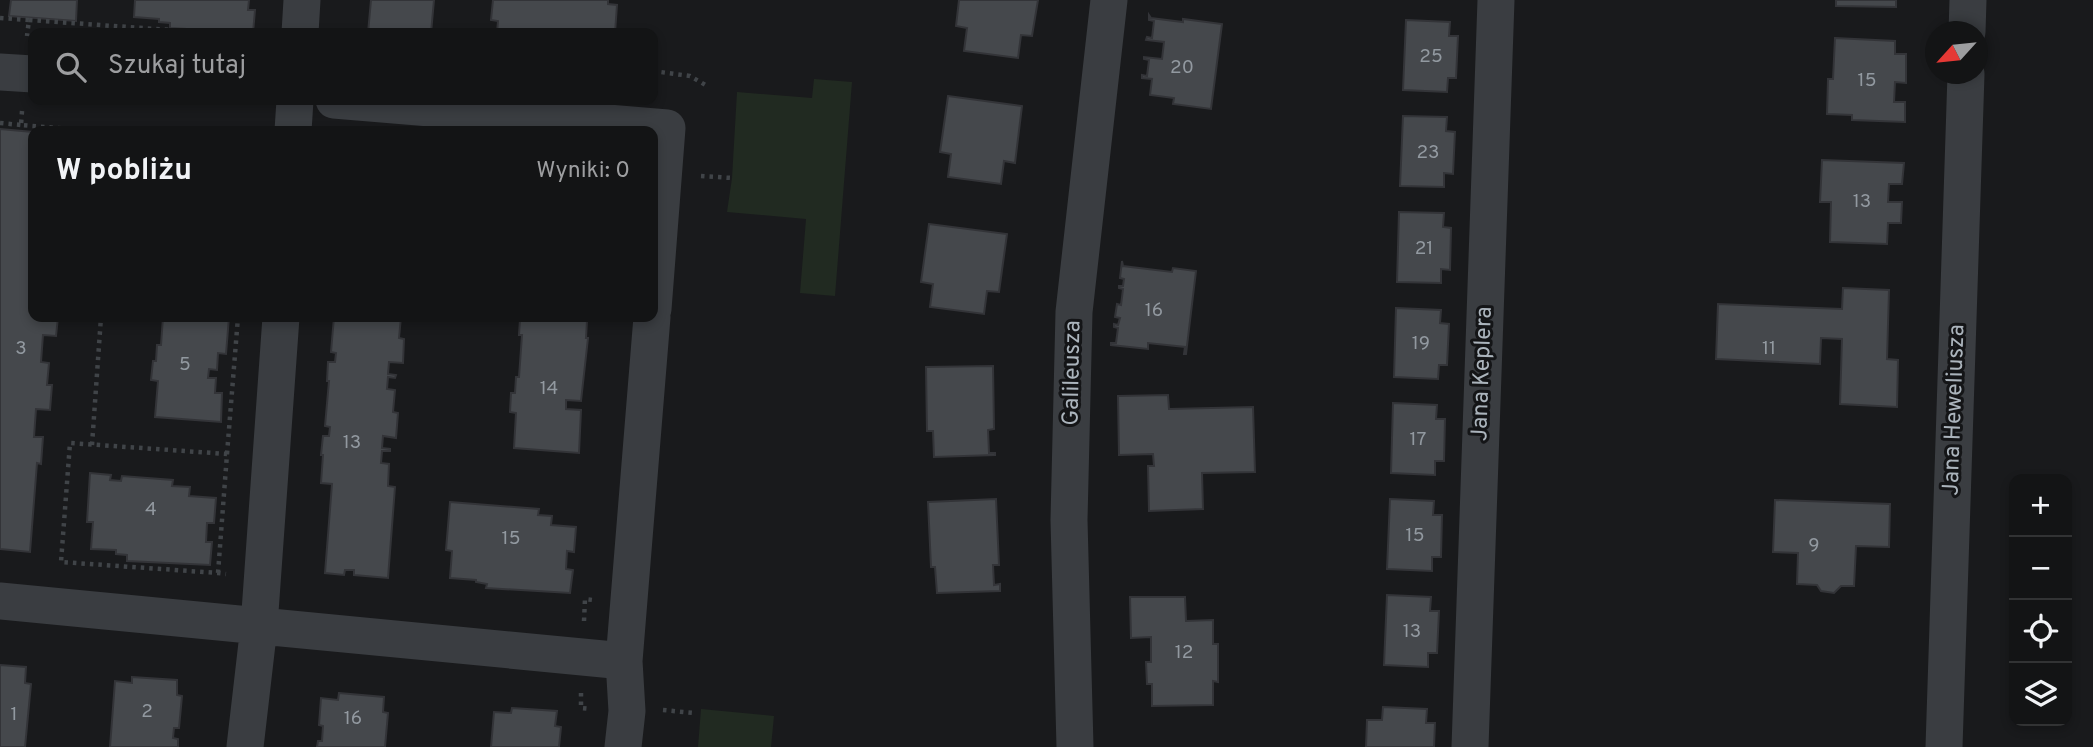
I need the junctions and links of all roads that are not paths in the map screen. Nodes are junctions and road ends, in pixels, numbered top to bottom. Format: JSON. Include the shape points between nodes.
{"nodes":[{"id":1,"x":302,"y":0,"type":"edge"},
{"id":2,"x":1109,"y":0,"type":"edge"},
{"id":3,"x":1496,"y":0,"type":"edge"},
{"id":4,"x":1968,"y":0,"type":"edge"},
{"id":5,"x":1967,"y":21,"type":"edge"},
{"id":6,"x":300,"y":28,"type":"edge"},
{"id":7,"x":0,"y":72,"type":"edge"},
{"id":8,"x":28,"y":74,"type":"edge"},
{"id":9,"x":1966,"y":84,"type":"edge"},
{"id":10,"x":295,"y":105,"type":"edge"},
{"id":11,"x":393,"y":105,"type":"edge"},
{"id":12,"x":293,"y":126,"type":"edge"},
{"id":13,"x":643,"y":126,"type":"edge"},
{"id":14,"x":658,"y":127,"type":"edge"},
{"id":15,"x":658,"y":244,"type":"edge"},
{"id":16,"x":281,"y":322,"type":"edge"},
{"id":17,"x":652,"y":322,"type":"edge"},
{"id":18,"x":0,"y":601,"type":"edge"},
{"id":19,"x":259,"y":626,"type":"junction"},
{"id":20,"x":624,"y":661,"type":"junction"},
{"id":21,"x":246,"y":747,"type":"edge"},
{"id":22,"x":623,"y":747,"type":"edge"},
{"id":23,"x":1075,"y":747,"type":"edge"},
{"id":24,"x":1470,"y":747,"type":"edge"},
{"id":25,"x":1944,"y":747,"type":"edge"}],
"edges":[{"from":1,"to":6,"type":"street"},
{"from":2,"to":23,"type":"street","name":"Galileusza","via":[[1074,312],[1069,520]]},
{"from":3,"to":24,"type":"street","name":"Jana Keplera"},
{"from":4,"to":5,"type":"street"},
{"from":7,"to":8,"type":"street"},
{"from":9,"to":25,"type":"street","name":"Jana Heweliusza"},
{"from":10,"to":12,"type":"street"},
{"from":11,"to":13,"type":"street"},
{"from":14,"to":15,"type":"street","via":[[667,128]]},
{"from":16,"to":19,"type":"street"},
{"from":17,"to":20,"type":"street"},
{"from":18,"to":19,"type":"street"},
{"from":19,"to":20,"type":"street"},
{"from":19,"to":21,"type":"street"},
{"from":20,"to":22,"type":"street","via":[[627,711]]}]}
